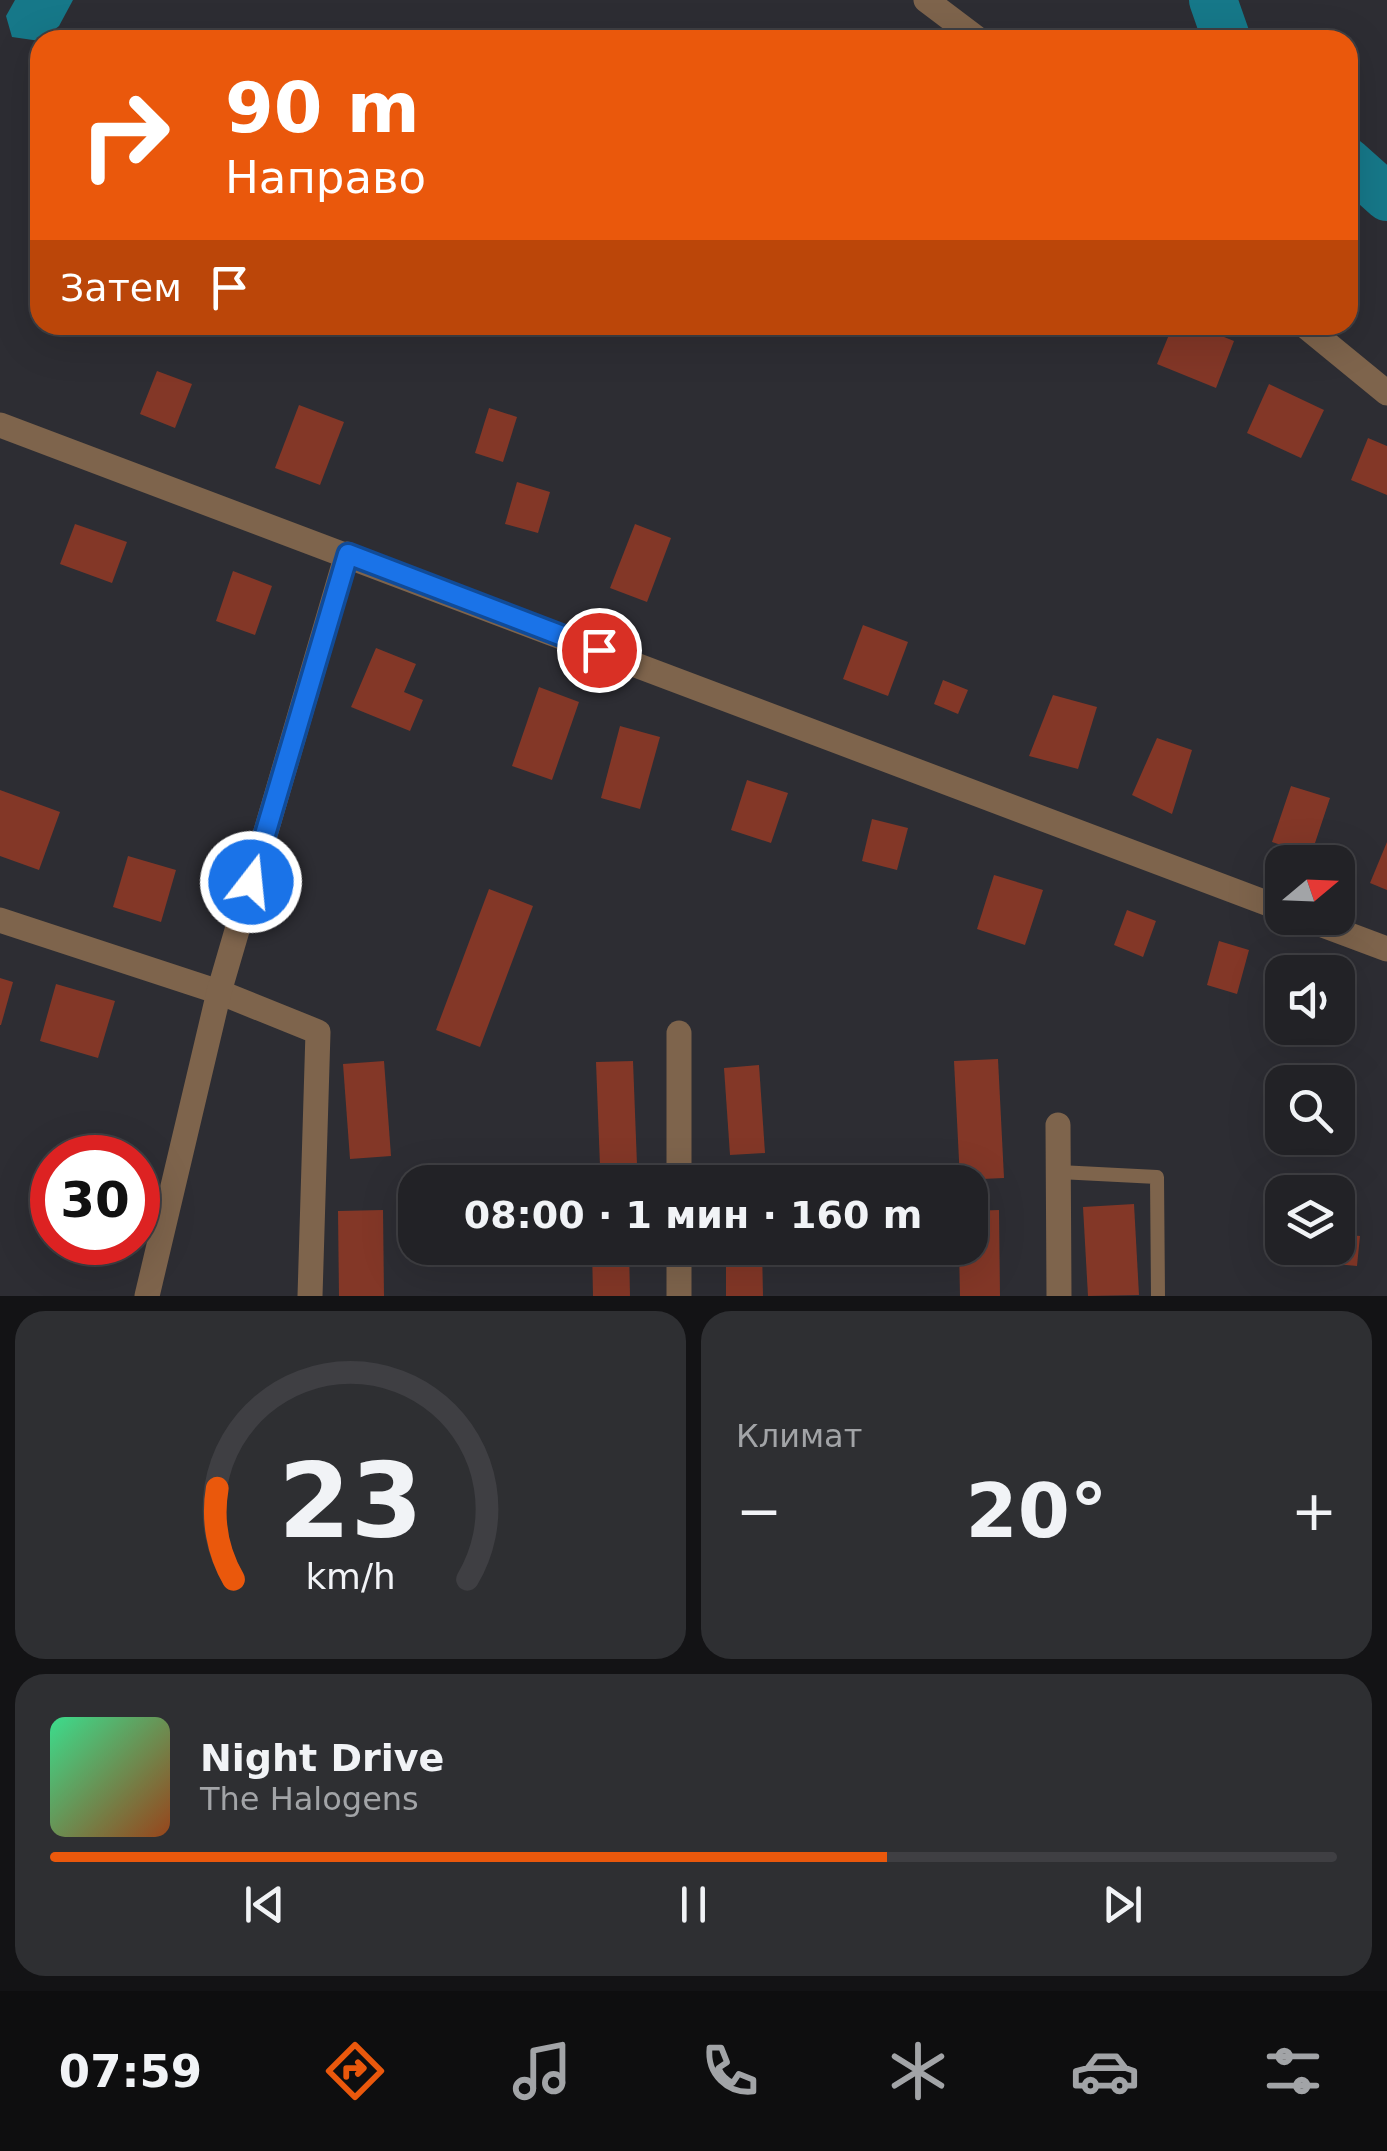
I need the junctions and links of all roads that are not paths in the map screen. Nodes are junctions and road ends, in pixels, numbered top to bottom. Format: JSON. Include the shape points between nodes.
{"nodes":[{"id":1,"x":926,"y":0,"type":"edge"},
{"id":2,"x":966,"y":30,"type":"edge"},
{"id":3,"x":1316,"y":335,"type":"edge"},
{"id":4,"x":1387,"y":393,"type":"edge"},
{"id":5,"x":0,"y":425,"type":"edge"},
{"id":6,"x":348,"y":554,"type":"junction"},
{"id":7,"x":1265,"y":903,"type":"edge"},
{"id":8,"x":0,"y":920,"type":"edge"},
{"id":9,"x":1350,"y":935,"type":"edge"},
{"id":10,"x":1387,"y":949,"type":"edge"},
{"id":11,"x":219,"y":992,"type":"junction"},
{"id":12,"x":679,"y":1033,"type":"dead end"},
{"id":13,"x":1058,"y":1126,"type":"dead end"},
{"id":14,"x":678,"y":1165,"type":"edge"},
{"id":15,"x":1059,"y":1172,"type":"junction"},
{"id":16,"x":678,"y":1265,"type":"edge"},
{"id":17,"x":148,"y":1296,"type":"edge"},
{"id":18,"x":310,"y":1296,"type":"edge"},
{"id":19,"x":678,"y":1296,"type":"edge"},
{"id":20,"x":1060,"y":1296,"type":"edge"},
{"id":21,"x":1158,"y":1296,"type":"edge"}],
"edges":[{"from":1,"to":2,"type":"street"},
{"from":3,"to":4,"type":"street"},
{"from":5,"to":6,"type":"street"},
{"from":6,"to":7,"type":"street"},
{"from":6,"to":11,"type":"street"},
{"from":8,"to":11,"type":"street"},
{"from":9,"to":10,"type":"street"},
{"from":11,"to":17,"type":"street"},
{"from":11,"to":18,"type":"street","via":[[318,1032]]},
{"from":12,"to":14,"type":"street"},
{"from":13,"to":15,"type":"street"},
{"from":15,"to":20,"type":"street"},
{"from":15,"to":21,"type":"lane","via":[[1156,1177]]},
{"from":16,"to":19,"type":"street"}]}
